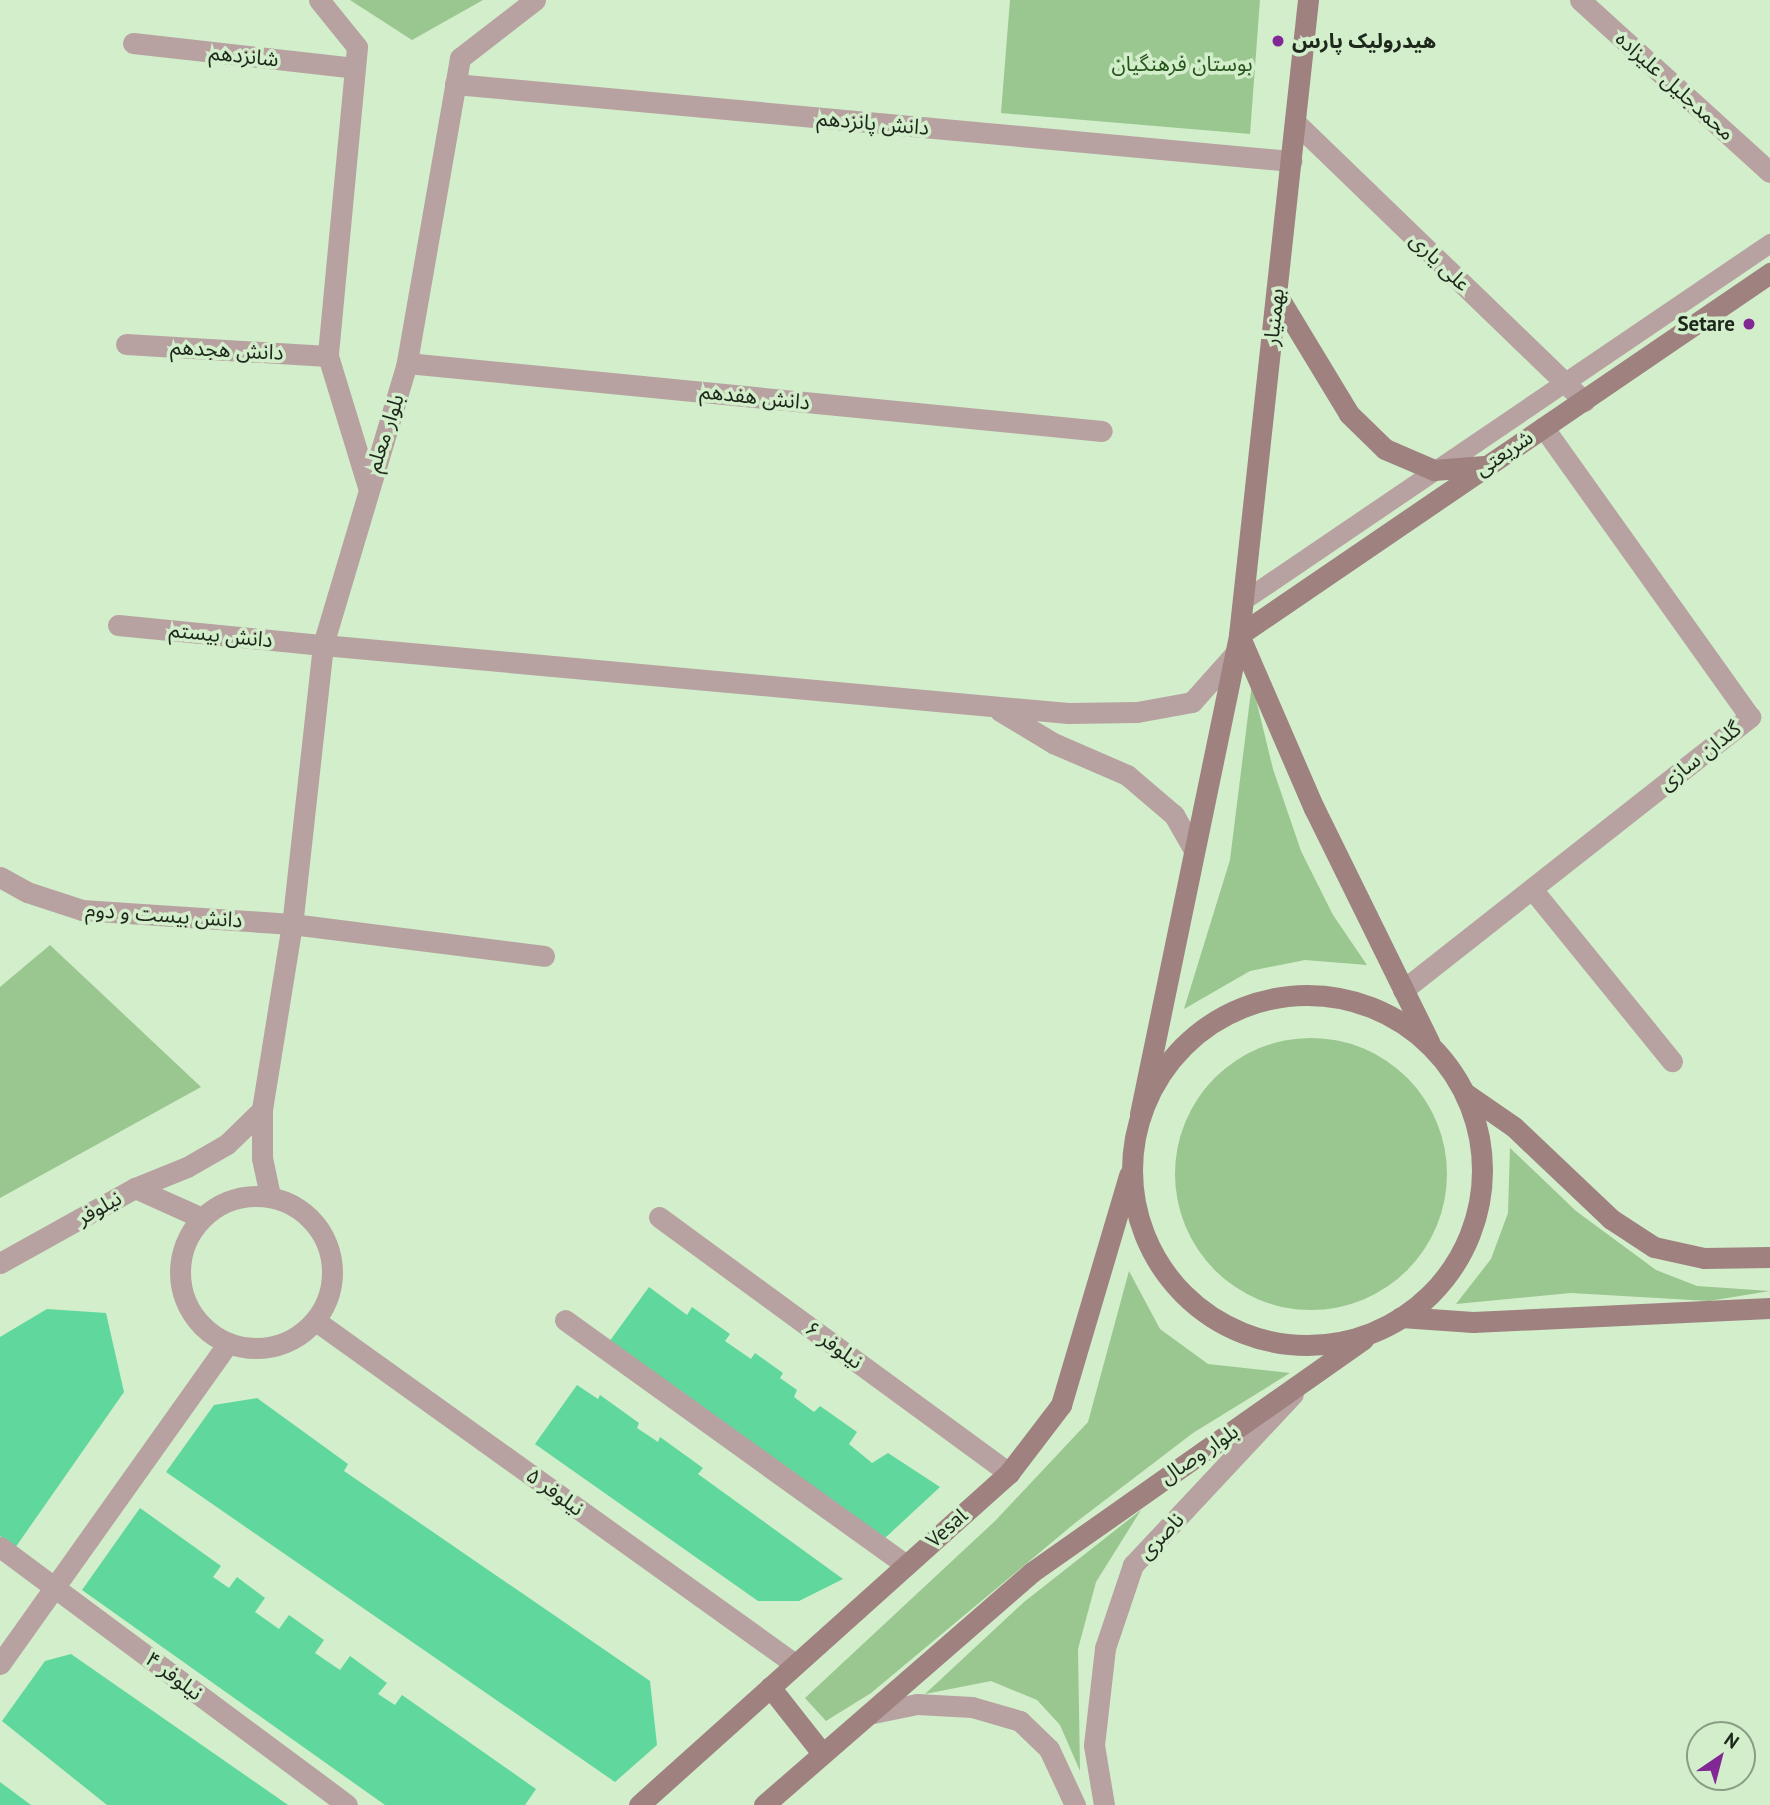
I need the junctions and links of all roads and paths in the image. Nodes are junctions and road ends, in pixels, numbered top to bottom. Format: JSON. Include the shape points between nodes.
{"nodes":[{"id":1,"x":319,"y":0,"type":"edge"},
{"id":2,"x":535,"y":0,"type":"edge"},
{"id":3,"x":1308,"y":0,"type":"edge"},
{"id":4,"x":1580,"y":0,"type":"edge"},
{"id":5,"x":133,"y":43,"type":"dead end"},
{"id":6,"x":355,"y":68,"type":"junction"},
{"id":7,"x":456,"y":85,"type":"junction"},
{"id":8,"x":1295,"y":122,"type":"junction"},
{"id":9,"x":1291,"y":161,"type":"junction"},
{"id":10,"x":1770,"y":172,"type":"edge"},
{"id":11,"x":1770,"y":243,"type":"edge"},
{"id":12,"x":1770,"y":273,"type":"edge"},
{"id":13,"x":1277,"y":295,"type":"junction"},
{"id":14,"x":126,"y":344,"type":"dead end"},
{"id":15,"x":328,"y":356,"type":"junction"},
{"id":16,"x":407,"y":363,"type":"junction"},
{"id":17,"x":1564,"y":382,"type":"junction"},
{"id":18,"x":1584,"y":401,"type":"junction"},
{"id":19,"x":1543,"y":427,"type":"junction"},
{"id":20,"x":1102,"y":431,"type":"dead end"},
{"id":21,"x":1486,"y":465,"type":"junction"},
{"id":22,"x":1434,"y":470,"type":"junction"},
{"id":23,"x":368,"y":487,"type":"junction"},
{"id":24,"x":1244,"y":600,"type":"junction"},
{"id":25,"x":118,"y":625,"type":"dead end"},
{"id":26,"x":1239,"y":635,"type":"junction"},
{"id":27,"x":323,"y":645,"type":"junction"},
{"id":28,"x":1233,"y":656,"type":"junction"},
{"id":29,"x":995,"y":708,"type":"junction"},
{"id":30,"x":1195,"y":850,"type":"junction"},
{"id":31,"x":0,"y":877,"type":"edge"},
{"id":32,"x":1532,"y":889,"type":"junction"},
{"id":33,"x":292,"y":924,"type":"junction"},
{"id":34,"x":544,"y":956,"type":"dead end"},
{"id":35,"x":1403,"y":990,"type":"junction"},
{"id":36,"x":1430,"y":1044,"type":"junction"},
{"id":37,"x":1672,"y":1061,"type":"dead end"},
{"id":38,"x":1465,"y":1093,"type":"junction"},
{"id":39,"x":262,"y":1110,"type":"junction"},
{"id":40,"x":1140,"y":1114,"type":"junction"},
{"id":41,"x":1130,"y":1170,"type":"junction"},
{"id":42,"x":135,"y":1188,"type":"junction"},
{"id":43,"x":270,"y":1196,"type":"junction"},
{"id":44,"x":659,"y":1217,"type":"dead end"},
{"id":45,"x":202,"y":1218,"type":"junction"},
{"id":46,"x":1770,"y":1257,"type":"edge"},
{"id":47,"x":0,"y":1263,"type":"edge"},
{"id":48,"x":1770,"y":1308,"type":"edge"},
{"id":49,"x":1401,"y":1317,"type":"junction"},
{"id":50,"x":565,"y":1320,"type":"dead end"},
{"id":51,"x":316,"y":1321,"type":"junction"},
{"id":52,"x":1367,"y":1336,"type":"junction"},
{"id":53,"x":228,"y":1343,"type":"junction"},
{"id":54,"x":1298,"y":1388,"type":"junction"},
{"id":55,"x":1009,"y":1473,"type":"junction"},
{"id":56,"x":0,"y":1548,"type":"edge"},
{"id":57,"x":906,"y":1565,"type":"junction"},
{"id":58,"x":54,"y":1588,"type":"junction"},
{"id":59,"x":0,"y":1664,"type":"edge"},
{"id":60,"x":795,"y":1664,"type":"junction"},
{"id":61,"x":770,"y":1687,"type":"junction"},
{"id":62,"x":873,"y":1713,"type":"junction"},
{"id":63,"x":822,"y":1753,"type":"junction"},
{"id":64,"x":347,"y":1805,"type":"edge"},
{"id":65,"x":639,"y":1805,"type":"edge"},
{"id":66,"x":764,"y":1805,"type":"edge"},
{"id":67,"x":1075,"y":1805,"type":"edge"},
{"id":68,"x":1104,"y":1805,"type":"edge"}],
"edges":[{"from":1,"to":6,"type":"street","name":"بلوار معلم","via":[[357,47]]},
{"from":2,"to":7,"type":"street","name":"بلوار معلم","via":[[460,58]]},
{"from":3,"to":8,"type":"main road","name":"بهمنیار"},
{"from":4,"to":10,"type":"street","name":"محمدجلیل علیزاده"},
{"from":5,"to":6,"type":"street","name":"شانزدهم"},
{"from":6,"to":15,"type":"street","name":"بلوار معلم"},
{"from":7,"to":9,"type":"street","name":"دانش پانزدهم"},
{"from":7,"to":16,"type":"street","name":"بلوار معلم"},
{"from":8,"to":9,"type":"main road","name":"بهمنیار"},
{"from":8,"to":17,"type":"street","name":"علی یاری"},
{"from":9,"to":13,"type":"main road","name":"بهمنیار"},
{"from":11,"to":17,"type":"lane"},
{"from":12,"to":18,"type":"main road","name":"شریعتی"},
{"from":13,"to":22,"type":"main road","via":[[1349,414],[1385,449]]},
{"from":13,"to":24,"type":"main road","name":"بهمنیار"},
{"from":14,"to":15,"type":"street","name":"دانش هجدهم"},
{"from":15,"to":23,"type":"street","name":"بلوار معلم"},
{"from":16,"to":20,"type":"street","name":"دانش هفدهم"},
{"from":16,"to":23,"type":"street","name":"بلوار معلم"},
{"from":17,"to":18,"type":"street","name":"علی یاری"},
{"from":17,"to":22,"type":"lane"},
{"from":18,"to":19,"type":"main road","name":"شریعتی"},
{"from":19,"to":21,"type":"main road","name":"شریعتی"},
{"from":19,"to":32,"type":"street","name":"گلدان سازی","via":[[1750,717]]},
{"from":21,"to":22,"type":"main road"},
{"from":21,"to":26,"type":"main road","name":"شریعتی"},
{"from":22,"to":24,"type":"lane"},
{"from":23,"to":27,"type":"street"},
{"from":24,"to":26,"type":"main road","name":"بهمنیار"},
{"from":25,"to":27,"type":"street","name":"دانش بیستم"},
{"from":26,"to":28,"type":"main road","name":"بهمنیار"},
{"from":26,"to":35,"type":"main road","via":[[1314,808]]},
{"from":27,"to":29,"type":"street","name":"دانش بیستم"},
{"from":27,"to":33,"type":"street"},
{"from":28,"to":29,"type":"street","name":"دانش بیستم","via":[[1192,702],[1138,712]]},
{"from":28,"to":30,"type":"main road","name":"بهمنیار"},
{"from":29,"to":30,"type":"street","via":[[1053,743],[1127,775],[1174,815]]},
{"from":30,"to":40,"type":"main road","name":"Vesal"},
{"from":31,"to":33,"type":"street","name":"دانش بیست و دوم","via":[[27,892],[82,910]]},
{"from":32,"to":35,"type":"street","name":"گلدان سازی"},
{"from":32,"to":37,"type":"street"},
{"from":33,"to":34,"type":"street","name":"دانش بیست و دوم"},
{"from":33,"to":39,"type":"street"},
{"from":35,"to":36,"type":"main road"},
{"from":36,"to":38,"type":"main road"},
{"from":36,"to":40,"type":"main road","via":[[1381,1011],[1325,995],[1265,999],[1211,1022],[1176,1053]]},
{"from":38,"to":46,"type":"main road","via":[[1514,1127],[1592,1203],[1654,1247],[1704,1258]]},
{"from":38,"to":49,"type":"main road","via":[[1482,1149],[1480,1208],[1457,1263],[1418,1307]]},
{"from":39,"to":42,"type":"street","via":[[227,1144]]},
{"from":39,"to":43,"type":"street","via":[[262,1158]]},
{"from":40,"to":41,"type":"main road","name":"Vesal"},
{"from":41,"to":52,"type":"main road","via":[[1144,1235],[1165,1275],[1206,1314],[1256,1339],[1312,1346]]},
{"from":41,"to":55,"type":"main road","name":"Vesal","via":[[1061,1405]]},
{"from":42,"to":45,"type":"street","name":"نيلوفر"},
{"from":42,"to":47,"type":"street","name":"نيلوفر"},
{"from":43,"to":45,"type":"street","via":[[245,1196],[222,1203]]},
{"from":43,"to":51,"type":"street","via":[[295,1206],[315,1223],[328,1246],[333,1272],[328,1298]]},
{"from":44,"to":55,"type":"street","name":"نیلوفر ۶"},
{"from":45,"to":53,"type":"street","via":[[187,1238],[180,1262],[181,1287],[190,1311],[207,1330]]},
{"from":48,"to":49,"type":"main road","via":[[1473,1322]]},
{"from":49,"to":52,"type":"main road"},
{"from":50,"to":57,"type":"street"},
{"from":51,"to":53,"type":"street","via":[[285,1343],[266,1348]]},
{"from":51,"to":60,"type":"street","name":"نیلوفر ۵"},
{"from":52,"to":54,"type":"main road"},
{"from":53,"to":58,"type":"street"},
{"from":54,"to":62,"type":"main road","via":[[1032,1572]]},
{"from":54,"to":68,"type":"street","name":"ناصری","via":[[1133,1565],[1105,1648],[1094,1745]]},
{"from":55,"to":57,"type":"main road","name":"Vesal"},
{"from":56,"to":58,"type":"street","name":"نیلوفر ۴"},
{"from":57,"to":60,"type":"main road","name":"Vesal"},
{"from":58,"to":59,"type":"street"},
{"from":58,"to":64,"type":"street","name":"نیلوفر ۴"},
{"from":60,"to":61,"type":"main road","name":"Vesal"},
{"from":61,"to":63,"type":"main road"},
{"from":61,"to":65,"type":"main road","name":"Vesal"},
{"from":62,"to":63,"type":"main road"},
{"from":62,"to":67,"type":"street","via":[[930,1705],[972,1707],[1020,1721],[1049,1749]]},
{"from":63,"to":66,"type":"main road"}]}
